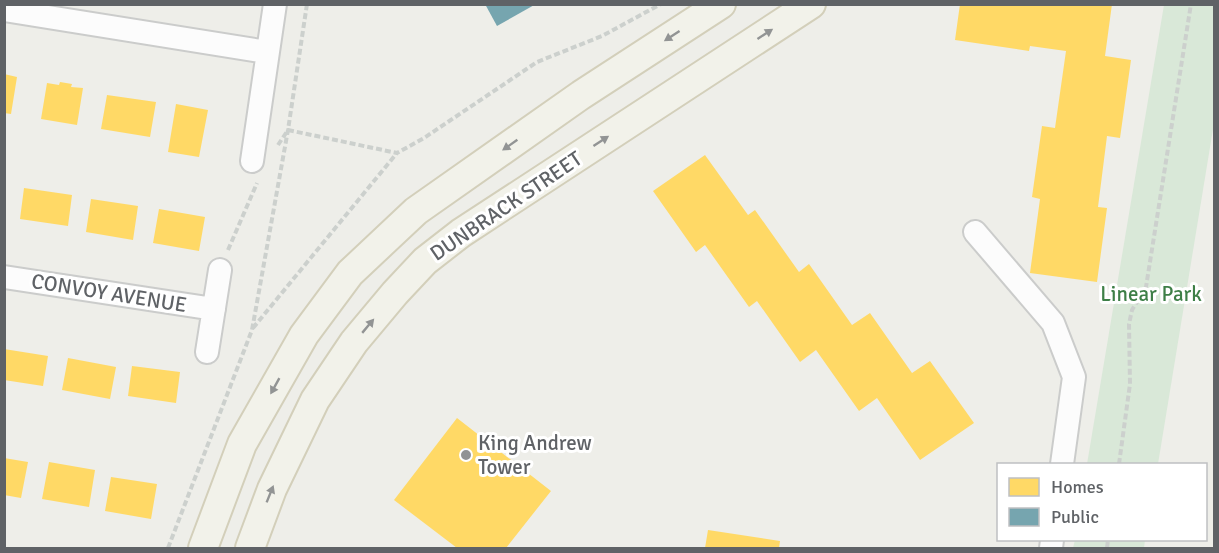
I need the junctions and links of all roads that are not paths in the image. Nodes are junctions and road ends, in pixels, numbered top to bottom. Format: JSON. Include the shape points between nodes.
{"nodes":[{"id":1,"x":275,"y":4,"type":"edge"},
{"id":2,"x":721,"y":4,"type":"edge"},
{"id":3,"x":811,"y":4,"type":"edge"},
{"id":4,"x":4,"y":10,"type":"edge"},
{"id":5,"x":267,"y":52,"type":"junction"},
{"id":6,"x":260,"y":165,"type":"road end"},
{"id":7,"x":975,"y":232,"type":"dead end"},
{"id":8,"x":220,"y":270,"type":"road end"},
{"id":9,"x":4,"y":277,"type":"edge"},
{"id":10,"x":214,"y":309,"type":"junction"},
{"id":11,"x":207,"y":352,"type":"dead end"},
{"id":12,"x":1062,"y":463,"type":"edge"},
{"id":13,"x":204,"y":549,"type":"edge"},
{"id":14,"x":250,"y":549,"type":"edge"}],
"edges":[{"from":1,"to":5,"type":"street"},
{"from":2,"to":13,"type":"main road","name":"DUNBRACK STREET","one_way":true,"via":[[580,95],[416,211],[350,273],[304,335],[242,444]]},
{"from":14,"to":3,"type":"main road","name":"DUNBRACK STREET","one_way":true,"via":[[272,489],[315,400],[354,342],[425,261],[461,233]]},
{"from":4,"to":5,"type":"street"},
{"from":5,"to":6,"type":"street"},
{"from":7,"to":12,"type":"street","via":[[1053,324],[1074,376]]},
{"from":8,"to":10,"type":"street"},
{"from":9,"to":10,"type":"street","name":"CONVOY AVENUE"},
{"from":10,"to":11,"type":"street"}]}
